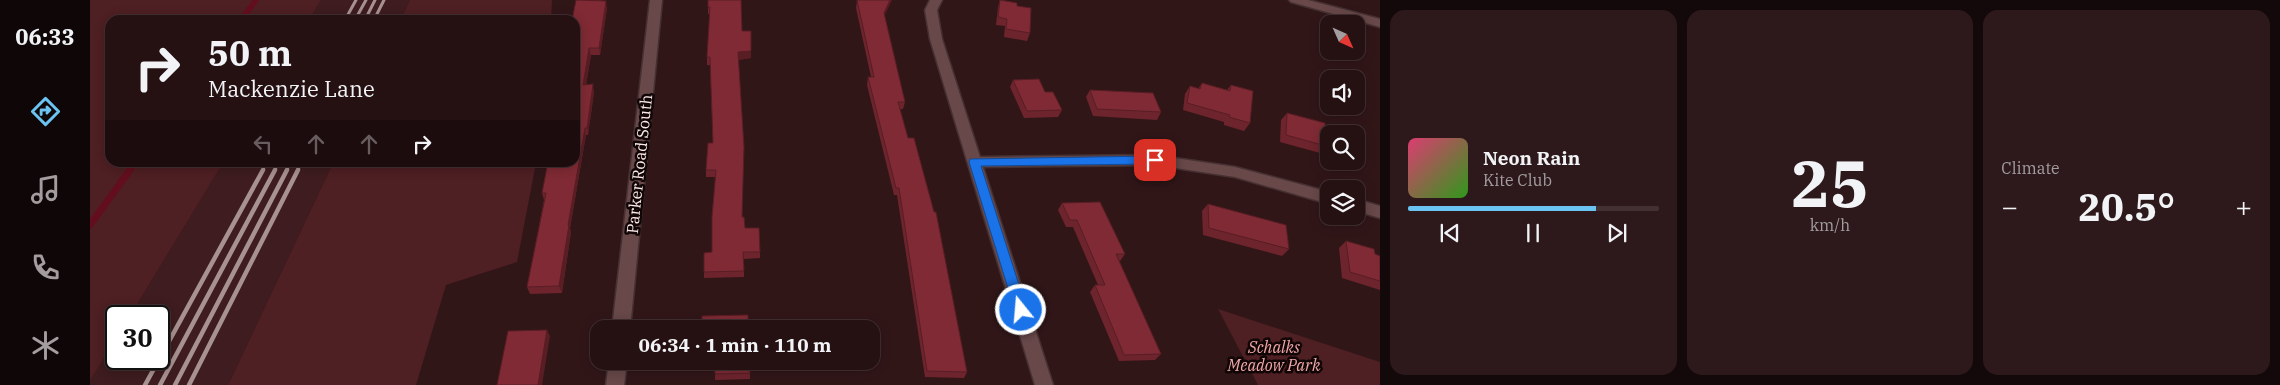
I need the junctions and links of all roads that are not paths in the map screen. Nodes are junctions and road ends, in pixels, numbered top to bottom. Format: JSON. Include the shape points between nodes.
{"nodes":[{"id":1,"x":656,"y":0,"type":"edge"},
{"id":2,"x":936,"y":0,"type":"edge"},
{"id":3,"x":1295,"y":0,"type":"edge"},
{"id":4,"x":1380,"y":24,"type":"edge"},
{"id":5,"x":974,"y":162,"type":"junction"},
{"id":6,"x":1320,"y":196,"type":"edge"},
{"id":7,"x":1365,"y":208,"type":"edge"},
{"id":8,"x":1380,"y":212,"type":"edge"},
{"id":9,"x":622,"y":320,"type":"edge"},
{"id":10,"x":617,"y":370,"type":"edge"},
{"id":11,"x":615,"y":385,"type":"edge"},
{"id":12,"x":1044,"y":385,"type":"edge"}],
"edges":[{"from":1,"to":9,"type":"street","name":"Parker Road South"},
{"from":2,"to":5,"type":"street","via":[[931,10],[936,39]]},
{"from":3,"to":4,"type":"street"},
{"from":5,"to":6,"type":"street","via":[[1155,160],[1235,172]]},
{"from":5,"to":12,"type":"street"},
{"from":7,"to":8,"type":"street"},
{"from":10,"to":11,"type":"street"}]}
